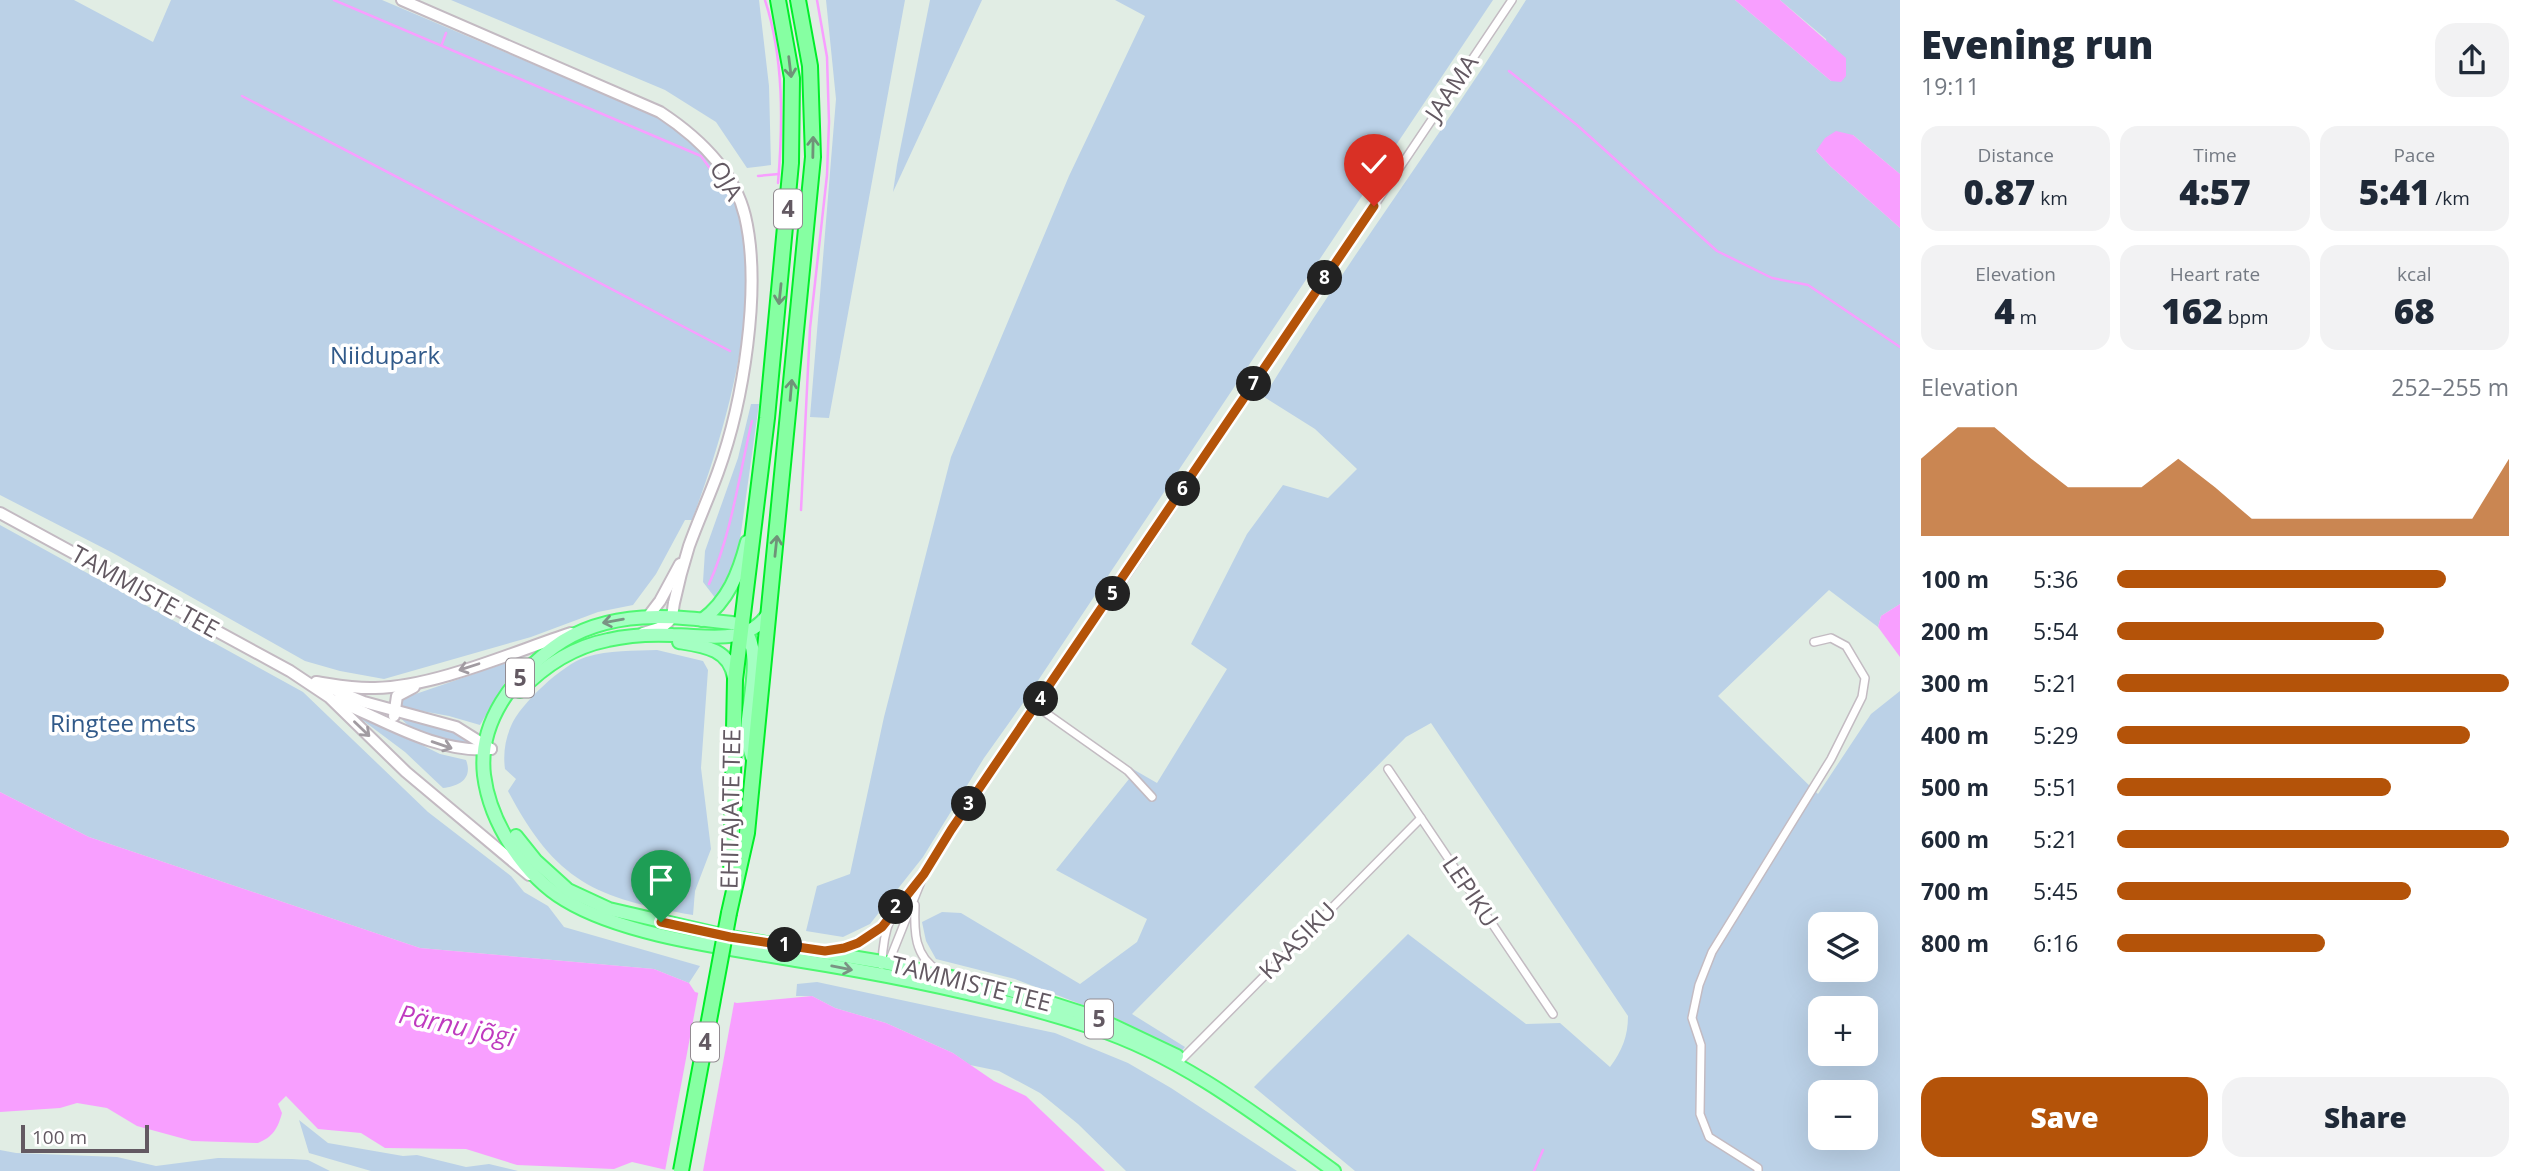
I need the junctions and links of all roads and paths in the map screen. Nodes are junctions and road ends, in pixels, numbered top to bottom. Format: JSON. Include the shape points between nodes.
{"nodes":[{"id":1,"x":402,"y":0,"type":"edge"},
{"id":2,"x":778,"y":0,"type":"edge"},
{"id":3,"x":798,"y":0,"type":"edge"},
{"id":4,"x":1512,"y":0,"type":"edge"},
{"id":5,"x":767,"y":418,"type":"junction"},
{"id":6,"x":0,"y":513,"type":"edge"},
{"id":7,"x":689,"y":546,"type":"junction"},
{"id":8,"x":768,"y":614,"type":"junction"},
{"id":9,"x":647,"y":618,"type":"junction"},
{"id":10,"x":671,"y":618,"type":"junction"},
{"id":11,"x":702,"y":620,"type":"junction"},
{"id":12,"x":580,"y":630,"type":"junction"},
{"id":13,"x":742,"y":630,"type":"junction"},
{"id":14,"x":630,"y":636,"type":"junction"},
{"id":15,"x":1814,"y":642,"type":"dead end"},
{"id":16,"x":290,"y":671,"type":"junction"},
{"id":17,"x":445,"y":675,"type":"junction"},
{"id":18,"x":735,"y":680,"type":"junction"},
{"id":19,"x":316,"y":682,"type":"junction"},
{"id":20,"x":328,"y":697,"type":"junction"},
{"id":21,"x":1036,"y":706,"type":"junction"},
{"id":22,"x":393,"y":711,"type":"junction"},
{"id":23,"x":402,"y":729,"type":"junction"},
{"id":24,"x":486,"y":748,"type":"junction"},
{"id":25,"x":753,"y":761,"type":"junction"},
{"id":26,"x":1388,"y":769,"type":"dead end"},
{"id":27,"x":1152,"y":797,"type":"dead end"},
{"id":28,"x":1421,"y":818,"type":"junction"},
{"id":29,"x":924,"y":874,"type":"junction"},
{"id":30,"x":543,"y":885,"type":"junction"},
{"id":31,"x":915,"y":895,"type":"junction"},
{"id":32,"x":729,"y":913,"type":"junction"},
{"id":33,"x":888,"y":919,"type":"junction"},
{"id":34,"x":825,"y":951,"type":"junction"},
{"id":35,"x":886,"y":962,"type":"junction"},
{"id":36,"x":882,"y":976,"type":"junction"},
{"id":37,"x":949,"y":976,"type":"junction"},
{"id":38,"x":1553,"y":1014,"type":"dead end"},
{"id":39,"x":1179,"y":1061,"type":"junction"},
{"id":40,"x":681,"y":1171,"type":"edge"},
{"id":41,"x":1335,"y":1171,"type":"edge"},
{"id":42,"x":1758,"y":1171,"type":"edge"}],
"edges":[{"from":1,"to":7,"type":"main road","name":"OJA","via":[[660,112],[713,155],[735,189],[751,248],[744,357],[719,470]]},
{"from":2,"to":5,"type":"highway","name":"EHITAJATE TEE","number":"4","one_way":true,"via":[[792,78],[792,141]]},
{"from":8,"to":3,"type":"highway","name":"EHITAJATE TEE","number":"4","one_way":true,"via":[[813,157],[810,66]]},
{"from":4,"to":21,"type":"street","name":"JAAMA"},
{"from":5,"to":11,"type":"main road","via":[[760,432],[741,563],[719,606]]},
{"from":5,"to":13,"type":"highway","name":"EHITAJATE TEE","number":"4"},
{"from":6,"to":16,"type":"main road","name":"TAMMISTE TEE"},
{"from":7,"to":9,"type":"main road","name":"OJA"},
{"from":7,"to":10,"type":"main road","name":"OJA"},
{"from":8,"to":13,"type":"main road","via":[[761,625]]},
{"from":8,"to":25,"type":"highway","name":"EHITAJATE TEE","number":"4"},
{"from":9,"to":10,"type":"main road","number":"5"},
{"from":9,"to":12,"type":"main road","number":"5","one_way":true,"via":[[613,620]]},
{"from":10,"to":11,"type":"main road","number":"5"},
{"from":10,"to":14,"type":"main road","via":[[661,627]]},
{"from":11,"to":13,"type":"main road","number":"5"},
{"from":12,"to":17,"type":"main road","one_way":true},
{"from":12,"to":24,"type":"main road","number":"5","via":[[543,656],[515,684],[495,712]]},
{"from":13,"to":14,"type":"main road","number":"5"},
{"from":13,"to":18,"type":"highway","name":"EHITAJATE TEE","number":"4"},
{"from":13,"to":25,"type":"main road","via":[[752,646],[747,737]]},
{"from":14,"to":18,"type":"main road","via":[[720,652],[731,664]]},
{"from":14,"to":24,"type":"main road","number":"5","via":[[576,650],[541,670],[516,695]]},
{"from":15,"to":42,"type":"street","via":[[1831,638],[1846,646],[1865,678],[1861,696],[1831,759],[1712,952],[1692,1018],[1701,1045],[1700,1114],[1709,1137],[1744,1157]]},
{"from":16,"to":19,"type":"main road"},
{"from":16,"to":20,"type":"main road"},
{"from":17,"to":19,"type":"main road","via":[[377,688]]},
{"from":17,"to":22,"type":"main road","via":[[405,690],[397,696]]},
{"from":18,"to":32,"type":"highway","name":"EHITAJATE TEE","number":"4"},
{"from":19,"to":22,"type":"main road"},
{"from":20,"to":23,"type":"main road"},
{"from":20,"to":30,"type":"main road","one_way":true,"via":[[406,772]]},
{"from":21,"to":27,"type":"street","via":[[1128,771]]},
{"from":21,"to":29,"type":"street","name":"JAAMA"},
{"from":22,"to":23,"type":"main road"},
{"from":22,"to":24,"type":"main road","via":[[456,727]]},
{"from":23,"to":24,"type":"main road","one_way":true,"via":[[451,748]]},
{"from":24,"to":30,"type":"main road","number":"5","via":[[485,780],[495,814]]},
{"from":24,"to":34,"type":"main road","name":"TAMMISTE TEE","number":"5","via":[[494,790],[509,826],[536,861],[568,890],[610,909],[661,922]]},
{"from":25,"to":32,"type":"highway","name":"EHITAJATE TEE","number":"4","via":[[747,833]]},
{"from":26,"to":28,"type":"street","name":"LEPIKU"},
{"from":28,"to":38,"type":"street","name":"LEPIKU"},
{"from":28,"to":39,"type":"street","name":"KAASIKU"},
{"from":29,"to":31,"type":"street","name":"JAAMA"},
{"from":29,"to":33,"type":"street","name":"JAAMA"},
{"from":30,"to":36,"type":"main road","name":"TAMMISTE TEE","number":"5","one_way":true,"via":[[580,909],[635,927],[715,947]]},
{"from":31,"to":35,"type":"street","name":"JAAMA"},
{"from":31,"to":37,"type":"street","name":"JAAMA","via":[[917,945],[928,963]]},
{"from":32,"to":40,"type":"highway","number":"4","bridge":true},
{"from":33,"to":34,"type":"street","name":"JAAMA","via":[[858,943]]},
{"from":33,"to":35,"type":"street","name":"JAAMA"},
{"from":34,"to":35,"type":"main road","name":"TAMMISTE TEE","number":"5"},
{"from":35,"to":36,"type":"street","name":"JAAMA"},
{"from":35,"to":37,"type":"main road","name":"TAMMISTE TEE","number":"5"},
{"from":36,"to":39,"type":"main road","name":"TAMMISTE TEE","number":"5","via":[[1015,1003]]},
{"from":37,"to":39,"type":"main road","name":"TAMMISTE TEE","number":"5","via":[[1095,1017]]},
{"from":39,"to":41,"type":"main road","name":"TAMMISTE TEE","number":"5"}]}
